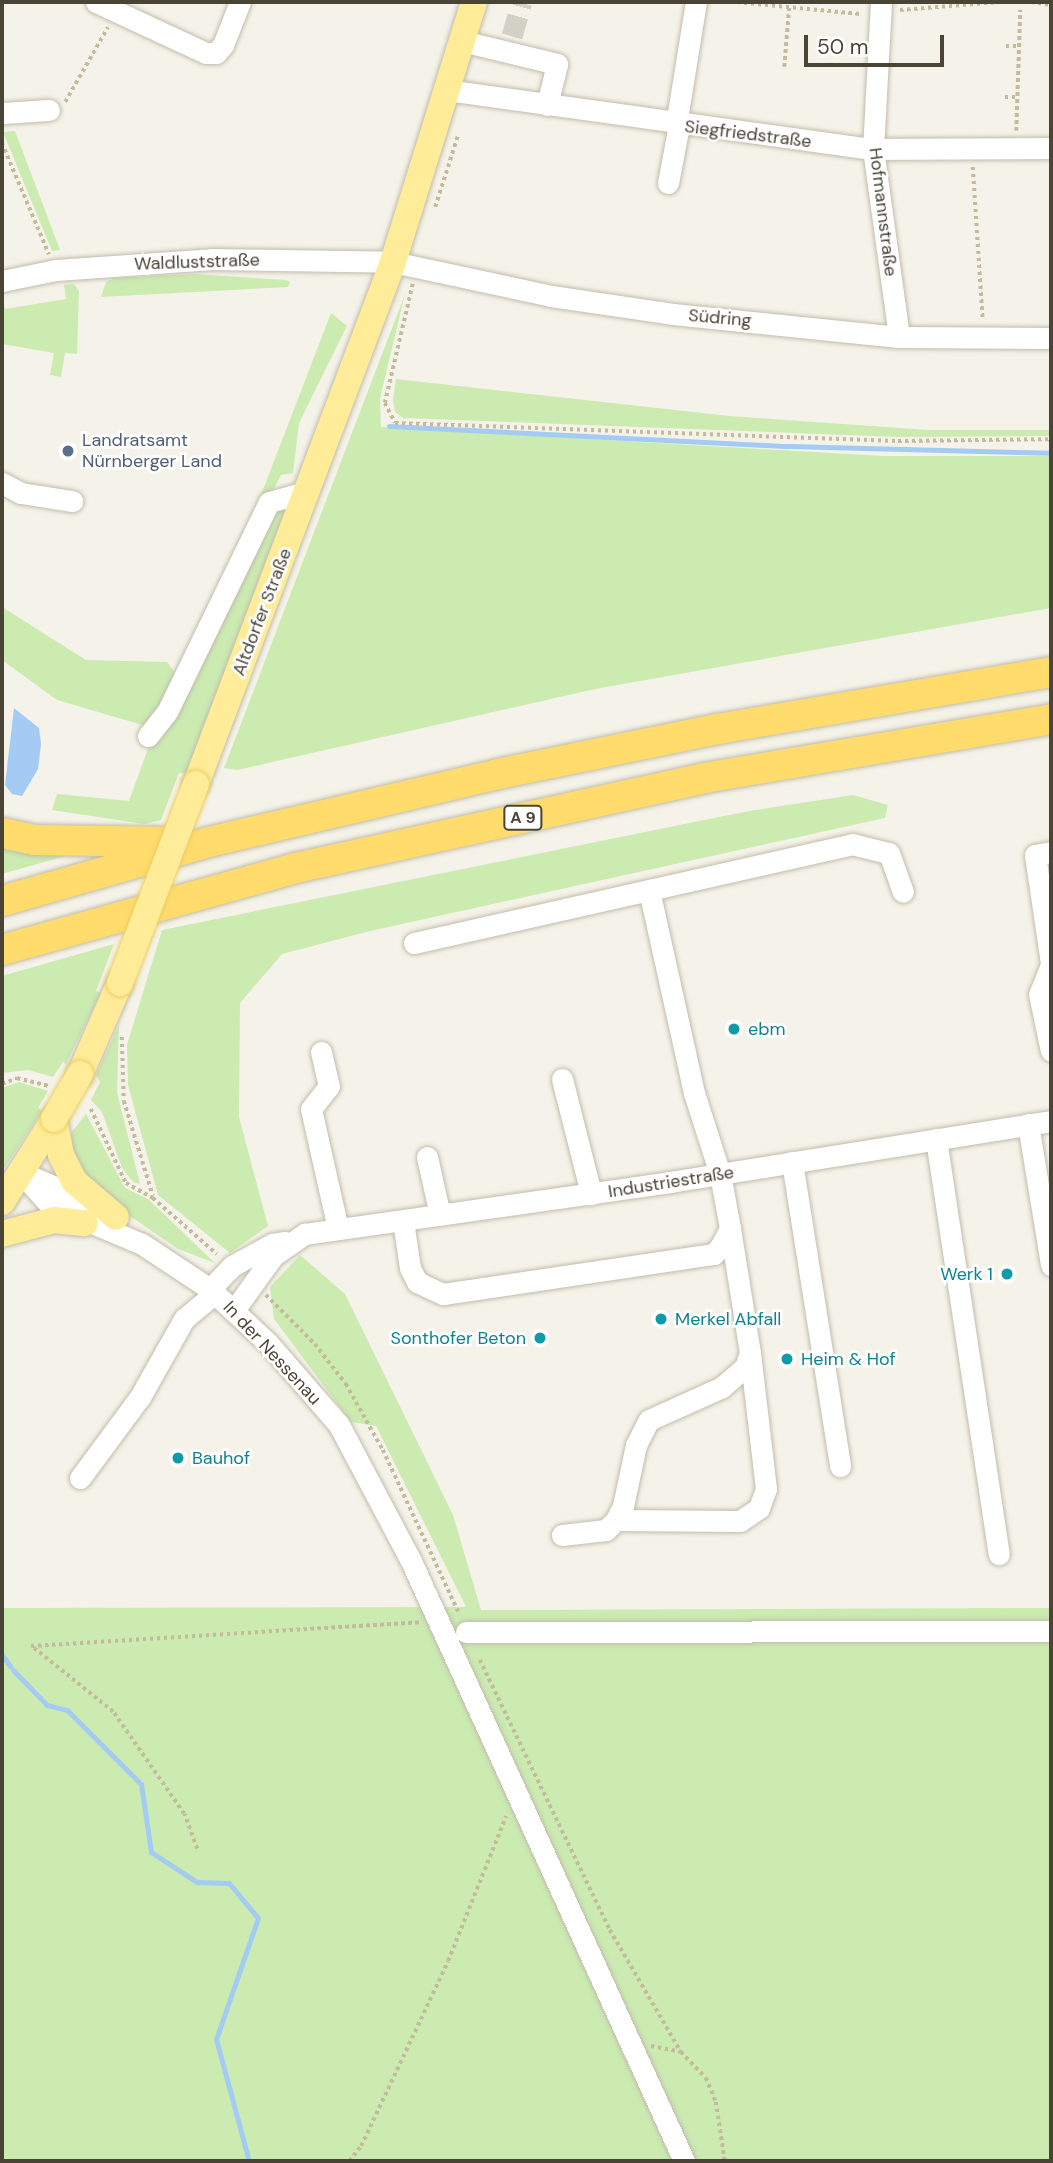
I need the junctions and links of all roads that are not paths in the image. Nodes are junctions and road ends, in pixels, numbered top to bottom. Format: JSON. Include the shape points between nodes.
{"nodes":[{"id":1,"x":96,"y":2,"type":"edge"},
{"id":2,"x":240,"y":2,"type":"edge"},
{"id":3,"x":474,"y":2,"type":"edge"},
{"id":4,"x":696,"y":2,"type":"edge"},
{"id":5,"x":880,"y":8,"type":"edge"},
{"id":6,"x":462,"y":41,"type":"junction"},
{"id":7,"x":447,"y":90,"type":"junction"},
{"id":8,"x":547,"y":105,"type":"junction"},
{"id":9,"x":50,"y":110,"type":"road end"},
{"id":10,"x":2,"y":113,"type":"edge"},
{"id":11,"x":678,"y":125,"type":"junction"},
{"id":12,"x":1051,"y":148,"type":"edge"},
{"id":13,"x":873,"y":149,"type":"junction"},
{"id":14,"x":667,"y":183,"type":"dead end"},
{"id":15,"x":393,"y":262,"type":"junction"},
{"id":16,"x":2,"y":281,"type":"edge"},
{"id":17,"x":899,"y":337,"type":"junction"},
{"id":18,"x":1051,"y":338,"type":"edge"},
{"id":19,"x":2,"y":483,"type":"edge"},
{"id":20,"x":309,"y":491,"type":"junction"},
{"id":21,"x":72,"y":501,"type":"dead end"},
{"id":22,"x":1051,"y":672,"type":"edge"},
{"id":23,"x":1051,"y":719,"type":"edge"},
{"id":24,"x":148,"y":736,"type":"dead end"},
{"id":25,"x":2,"y":833,"type":"edge"},
{"id":26,"x":209,"y":842,"type":"junction"},
{"id":27,"x":1051,"y":852,"type":"edge"},
{"id":28,"x":649,"y":890,"type":"junction"},
{"id":29,"x":903,"y":892,"type":"dead end"},
{"id":30,"x":2,"y":901,"type":"edge"},
{"id":31,"x":414,"y":943,"type":"dead end"},
{"id":32,"x":2,"y":950,"type":"edge"},
{"id":33,"x":1051,"y":964,"type":"edge"},
{"id":34,"x":1051,"y":1051,"type":"edge"},
{"id":35,"x":321,"y":1052,"type":"dead end"},
{"id":36,"x":562,"y":1079,"type":"dead end"},
{"id":37,"x":54,"y":1119,"type":"junction"},
{"id":38,"x":1051,"y":1121,"type":"edge"},
{"id":39,"x":1027,"y":1124,"type":"junction"},
{"id":40,"x":936,"y":1139,"type":"junction"},
{"id":41,"x":427,"y":1157,"type":"dead end"},
{"id":42,"x":792,"y":1162,"type":"junction"},
{"id":43,"x":20,"y":1172,"type":"junction"},
{"id":44,"x":720,"y":1174,"type":"junction"},
{"id":45,"x":591,"y":1194,"type":"junction"},
{"id":46,"x":2,"y":1202,"type":"edge"},
{"id":47,"x":440,"y":1215,"type":"junction"},
{"id":48,"x":116,"y":1217,"type":"junction"},
{"id":49,"x":403,"y":1221,"type":"junction"},
{"id":50,"x":85,"y":1223,"type":"junction"},
{"id":51,"x":730,"y":1228,"type":"junction"},
{"id":52,"x":338,"y":1229,"type":"junction"},
{"id":53,"x":2,"y":1234,"type":"edge"},
{"id":54,"x":290,"y":1241,"type":"junction"},
{"id":55,"x":142,"y":1244,"type":"junction"},
{"id":56,"x":1051,"y":1265,"type":"edge"},
{"id":57,"x":213,"y":1291,"type":"junction"},
{"id":58,"x":235,"y":1309,"type":"junction"},
{"id":59,"x":750,"y":1353,"type":"junction"},
{"id":60,"x":840,"y":1466,"type":"dead end"},
{"id":61,"x":80,"y":1478,"type":"dead end"},
{"id":62,"x":616,"y":1520,"type":"junction"},
{"id":63,"x":562,"y":1535,"type":"dead end"},
{"id":64,"x":999,"y":1554,"type":"dead end"},
{"id":65,"x":1051,"y":1631,"type":"edge"},
{"id":66,"x":467,"y":1632,"type":"road end"},
{"id":67,"x":684,"y":2161,"type":"edge"}],
"edges":[{"from":1,"to":2,"type":"street","via":[[206,54],[216,53],[223,45]]},
{"from":3,"to":6,"type":"main road","name":"Altdorfer Straße"},
{"from":4,"to":11,"type":"street"},
{"from":5,"to":13,"type":"street","name":"Hofmannstraße"},
{"from":6,"to":7,"type":"main road","name":"Altdorfer Straße"},
{"from":6,"to":8,"type":"street","via":[[505,42],[557,64]]},
{"from":7,"to":8,"type":"street","name":"Siegfriedstraße"},
{"from":7,"to":15,"type":"main road","name":"Altdorfer Straße"},
{"from":8,"to":11,"type":"street","name":"Siegfriedstraße"},
{"from":9,"to":10,"type":"street"},
{"from":11,"to":13,"type":"street","name":"Siegfriedstraße"},
{"from":11,"to":14,"type":"street"},
{"from":12,"to":13,"type":"street","name":"Siegfriedstraße"},
{"from":13,"to":17,"type":"street","name":"Hofmannstraße"},
{"from":15,"to":16,"type":"street","name":"Waldluststraße","via":[[212,259],[55,270]]},
{"from":15,"to":17,"type":"street","name":"Südring","via":[[619,308]]},
{"from":15,"to":20,"type":"main road","name":"Altdorfer Straße"},
{"from":17,"to":18,"type":"street","name":"Südring"},
{"from":19,"to":21,"type":"street","via":[[21,493]]},
{"from":20,"to":24,"type":"street","via":[[269,502],[167,712]]},
{"from":20,"to":37,"type":"main road","name":"Altdorfer Straße","bridge":true,"via":[[120,983],[80,1074]]},
{"from":22,"to":26,"type":"highway","via":[[718,729],[401,795]]},
{"from":23,"to":32,"type":"highway","number":"A 9","via":[[690,781],[296,868]]},
{"from":25,"to":26,"type":"highway","via":[[34,840]]},
{"from":26,"to":30,"type":"highway"},
{"from":27,"to":33,"type":"street","via":[[1035,855]]},
{"from":28,"to":29,"type":"street","via":[[852,844],[876,846],[889,853]]},
{"from":28,"to":31,"type":"street"},
{"from":28,"to":44,"type":"street","via":[[694,1093]]},
{"from":33,"to":34,"type":"street","via":[[1040,994]]},
{"from":35,"to":52,"type":"street","via":[[329,1086],[311,1109]]},
{"from":36,"to":45,"type":"street"},
{"from":37,"to":43,"type":"main road","name":"Altdorfer Straße"},
{"from":37,"to":48,"type":"main road","via":[[61,1155],[74,1181]]},
{"from":38,"to":39,"type":"street","name":"Industriestraße"},
{"from":39,"to":40,"type":"street","name":"Industriestraße"},
{"from":39,"to":56,"type":"street"},
{"from":40,"to":42,"type":"street","name":"Industriestraße"},
{"from":40,"to":64,"type":"street"},
{"from":41,"to":47,"type":"street"},
{"from":42,"to":44,"type":"street","name":"Industriestraße"},
{"from":42,"to":60,"type":"street"},
{"from":43,"to":46,"type":"main road","name":"Altdorfer Straße"},
{"from":43,"to":48,"type":"street","name":"In der Nessenau","via":[[50,1181]]},
{"from":43,"to":50,"type":"street","name":"In der Nessenau","via":[[39,1196]]},
{"from":44,"to":45,"type":"street","name":"Industriestraße"},
{"from":44,"to":51,"type":"street"},
{"from":45,"to":47,"type":"street","name":"Industriestraße"},
{"from":47,"to":49,"type":"street","name":"Industriestraße"},
{"from":48,"to":55,"type":"street","name":"In der Nessenau"},
{"from":49,"to":51,"type":"street","via":[[410,1268],[417,1282],[443,1294],[714,1254]]},
{"from":49,"to":52,"type":"street","name":"Industriestraße"},
{"from":50,"to":53,"type":"main road","via":[[54,1220]]},
{"from":50,"to":55,"type":"street","name":"In der Nessenau"},
{"from":51,"to":59,"type":"street"},
{"from":52,"to":54,"type":"street","name":"Industriestraße"},
{"from":54,"to":57,"type":"street","name":"Industriestraße","via":[[272,1244],[232,1266]]},
{"from":54,"to":58,"type":"street","via":[[273,1256]]},
{"from":55,"to":57,"type":"street","name":"In der Nessenau"},
{"from":57,"to":58,"type":"street","name":"In der Nessenau"},
{"from":57,"to":61,"type":"street","name":"Industriestraße","via":[[184,1318],[140,1397]]},
{"from":58,"to":67,"type":"street","name":"In der Nessenau","via":[[331,1416],[365,1471]]},
{"from":59,"to":62,"type":"street","via":[[744,1367],[722,1387],[649,1420],[636,1445]]},
{"from":59,"to":62,"type":"street","via":[[766,1489],[759,1508],[740,1521]]},
{"from":62,"to":63,"type":"street","via":[[606,1530]]},
{"from":65,"to":66,"type":"street"}]}
